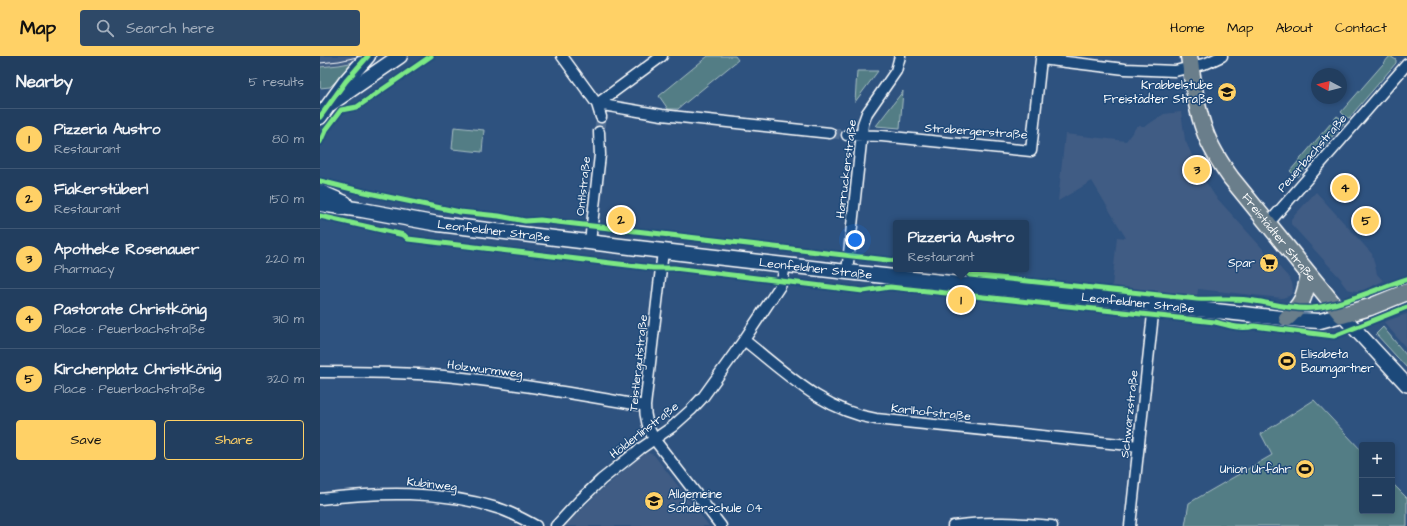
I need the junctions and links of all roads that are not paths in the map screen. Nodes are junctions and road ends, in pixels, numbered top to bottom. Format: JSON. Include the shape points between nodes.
{"nodes":[{"id":1,"x":368,"y":56,"type":"edge"},
{"id":2,"x":400,"y":56,"type":"edge"},
{"id":3,"x":562,"y":56,"type":"edge"},
{"id":4,"x":662,"y":56,"type":"edge"},
{"id":5,"x":900,"y":56,"type":"edge"},
{"id":6,"x":1222,"y":56,"type":"edge"},
{"id":7,"x":1041,"y":58,"type":"edge"},
{"id":8,"x":1190,"y":62,"type":"edge"},
{"id":9,"x":1407,"y":64,"type":"edge"},
{"id":10,"x":330,"y":104,"type":"junction"},
{"id":11,"x":597,"y":104,"type":"junction"},
{"id":12,"x":320,"y":117,"type":"edge"},
{"id":13,"x":601,"y":117,"type":"tunnel mouth"},
{"id":14,"x":599,"y":132,"type":"tunnel mouth"},
{"id":15,"x":830,"y":133,"type":"tunnel mouth"},
{"id":16,"x":847,"y":135,"type":"tunnel mouth"},
{"id":17,"x":861,"y":135,"type":"junction"},
{"id":18,"x":320,"y":192,"type":"edge"},
{"id":19,"x":320,"y":204,"type":"edge"},
{"id":20,"x":362,"y":210,"type":"junction"},
{"id":21,"x":1268,"y":224,"type":"junction"},
{"id":22,"x":590,"y":242,"type":"junction"},
{"id":23,"x":664,"y":251,"type":"junction"},
{"id":24,"x":785,"y":265,"type":"junction"},
{"id":25,"x":847,"y":272,"type":"junction"},
{"id":26,"x":1309,"y":275,"type":"junction"},
{"id":27,"x":1407,"y":292,"type":"edge"},
{"id":28,"x":1154,"y":305,"type":"junction"},
{"id":29,"x":1342,"y":315,"type":"junction"},
{"id":30,"x":1287,"y":318,"type":"junction"},
{"id":31,"x":744,"y":340,"type":"junction"},
{"id":32,"x":320,"y":372,"type":"edge"},
{"id":33,"x":1407,"y":385,"type":"edge"},
{"id":34,"x":645,"y":406,"type":"junction"},
{"id":35,"x":654,"y":439,"type":"junction"},
{"id":36,"x":1139,"y":446,"type":"junction"},
{"id":37,"x":320,"y":499,"type":"edge"},
{"id":38,"x":536,"y":526,"type":"edge"},
{"id":39,"x":556,"y":526,"type":"edge"},
{"id":40,"x":721,"y":526,"type":"edge"},
{"id":41,"x":953,"y":526,"type":"edge"},
{"id":42,"x":1052,"y":526,"type":"edge"},
{"id":43,"x":1130,"y":526,"type":"edge"}],
"edges":[{"from":1,"to":10,"type":"main road"},
{"from":2,"to":10,"type":"main road"},
{"from":3,"to":11,"type":"street"},
{"from":4,"to":11,"type":"street"},
{"from":5,"to":17,"type":"street","name":"Harruckerstraße","via":[[896,71],[867,113]]},
{"from":6,"to":8,"type":"street","via":[[1210,62]]},
{"from":7,"to":8,"type":"street","name":"Strabergerstraße","via":[[1125,69],[1174,70]]},
{"from":7,"to":17,"type":"street","name":"Strabergerstraße","via":[[1031,151]]},
{"from":8,"to":21,"type":"main road","name":"Freistädter Straße","via":[[1198,112],[1208,140],[1231,178]]},
{"from":9,"to":21,"type":"street","name":"Peuerbachstraße"},
{"from":10,"to":12,"type":"main road"},
{"from":11,"to":13,"type":"street"},
{"from":11,"to":15,"type":"street","via":[[662,115]]},
{"from":14,"to":22,"type":"street","name":"Ontlstraße","via":[[600,155]]},
{"from":16,"to":17,"type":"street","name":"Strabergerstraße"},
{"from":17,"to":25,"type":"street","name":"Harruckerstraße"},
{"from":18,"to":20,"type":"main road","name":"Leonfeldner Straße"},
{"from":19,"to":20,"type":"main road","name":"Leonfeldner Straße"},
{"from":20,"to":22,"type":"main road","name":"Leonfeldner Straße","via":[[438,224]]},
{"from":21,"to":26,"type":"main road","name":"Freistädter Straße"},
{"from":22,"to":23,"type":"main road","name":"Leonfeldner Straße"},
{"from":23,"to":24,"type":"main road","name":"Leonfeldner Straße"},
{"from":23,"to":34,"type":"street","name":"Teistlergutstraße"},
{"from":24,"to":25,"type":"main road","name":"Leonfeldner Straße"},
{"from":24,"to":31,"type":"street","name":"Hölderlinstraße","via":[[782,282]]},
{"from":25,"to":28,"type":"main road","name":"Leonfeldner Straße"},
{"from":26,"to":29,"type":"main road","name":"Freistädter Straße"},
{"from":26,"to":30,"type":"main road","via":[[1302,301]]},
{"from":27,"to":29,"type":"main road"},
{"from":28,"to":30,"type":"main road","name":"Leonfeldner Straße"},
{"from":28,"to":36,"type":"street","name":"Schwarzstraße"},
{"from":29,"to":30,"type":"main road","name":"Leonfeldner Straße","via":[[1320,321]]},
{"from":29,"to":33,"type":"street","name":"Freistädter Straße"},
{"from":31,"to":35,"type":"street","name":"Hölderlinstraße","via":[[703,397],[672,427]]},
{"from":31,"to":36,"type":"street","name":"Karlhofstraße","via":[[812,394],[852,414],[876,419]]},
{"from":32,"to":34,"type":"street","name":"Holzwurmweg","via":[[434,375]]},
{"from":34,"to":35,"type":"street","name":"Teistlergutstraße","via":[[646,423]]},
{"from":35,"to":39,"type":"street","name":"Hölderlinstraße","via":[[601,480]]},
{"from":35,"to":40,"type":"street","name":"Teistlergutstraße"},
{"from":36,"to":43,"type":"street","name":"Schwarzstraße"},
{"from":37,"to":38,"type":"street","name":"Kubinweg","via":[[372,494],[426,495],[498,508]]},
{"from":41,"to":42,"type":"street","via":[[999,522]]}]}
